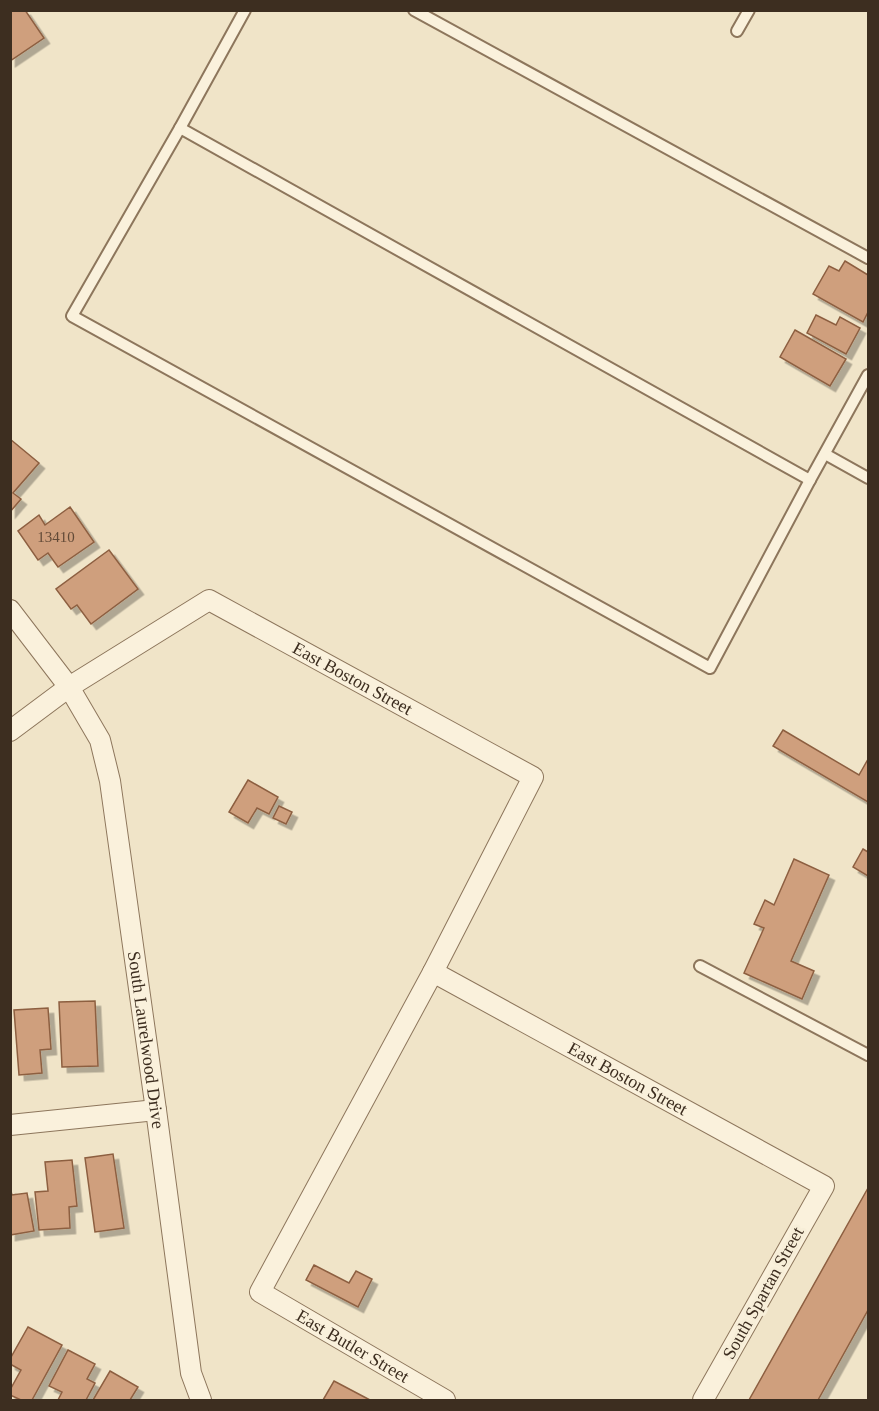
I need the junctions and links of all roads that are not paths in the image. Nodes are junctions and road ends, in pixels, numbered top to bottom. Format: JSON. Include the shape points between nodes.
{"nodes":[{"id":1,"x":245,"y":10,"type":"edge"},
{"id":2,"x":414,"y":10,"type":"edge"},
{"id":3,"x":749,"y":10,"type":"edge"},
{"id":4,"x":737,"y":31,"type":"dead end"},
{"id":5,"x":180,"y":128,"type":"junction"},
{"id":6,"x":868,"y":258,"type":"edge"},
{"id":7,"x":868,"y":375,"type":"edge"},
{"id":8,"x":825,"y":454,"type":"junction"},
{"id":9,"x":868,"y":478,"type":"edge"},
{"id":10,"x":810,"y":480,"type":"junction"},
{"id":11,"x":10,"y":610,"type":"edge"},
{"id":12,"x":69,"y":687,"type":"junction"},
{"id":13,"x":10,"y":730,"type":"edge"},
{"id":14,"x":700,"y":966,"type":"dead end"},
{"id":15,"x":433,"y":972,"type":"junction"},
{"id":16,"x":868,"y":1055,"type":"edge"},
{"id":17,"x":156,"y":1110,"type":"junction"},
{"id":18,"x":10,"y":1125,"type":"edge"},
{"id":19,"x":824,"y":1186,"type":"joint"},
{"id":20,"x":260,"y":1292,"type":"joint"},
{"id":21,"x":201,"y":1401,"type":"edge"},
{"id":22,"x":445,"y":1401,"type":"edge"},
{"id":23,"x":703,"y":1401,"type":"edge"}],
"edges":[{"from":1,"to":5,"type":"lane"},
{"from":2,"to":6,"type":"lane"},
{"from":3,"to":4,"type":"lane"},
{"from":5,"to":10,"type":"lane"},
{"from":5,"to":10,"type":"lane","via":[[72,316],[710,668]]},
{"from":7,"to":8,"type":"lane"},
{"from":8,"to":9,"type":"lane"},
{"from":8,"to":10,"type":"lane"},
{"from":11,"to":12,"type":"street"},
{"from":12,"to":13,"type":"street"},
{"from":12,"to":15,"type":"street","name":"East Boston Street","via":[[209,600],[534,777]]},
{"from":12,"to":17,"type":"street","name":"South Laurelwood Drive","via":[[100,740],[110,781]]},
{"from":14,"to":16,"type":"lane"},
{"from":15,"to":19,"type":"street","name":"East Boston Street"},
{"from":15,"to":20,"type":"street","name":"East Boston Street"},
{"from":17,"to":18,"type":"street"},
{"from":17,"to":21,"type":"street","name":"South Laurelwood Drive","via":[[190,1373]]},
{"from":19,"to":23,"type":"street","name":"South Spartan Street"},
{"from":20,"to":22,"type":"street","name":"East Butler Street"}]}
